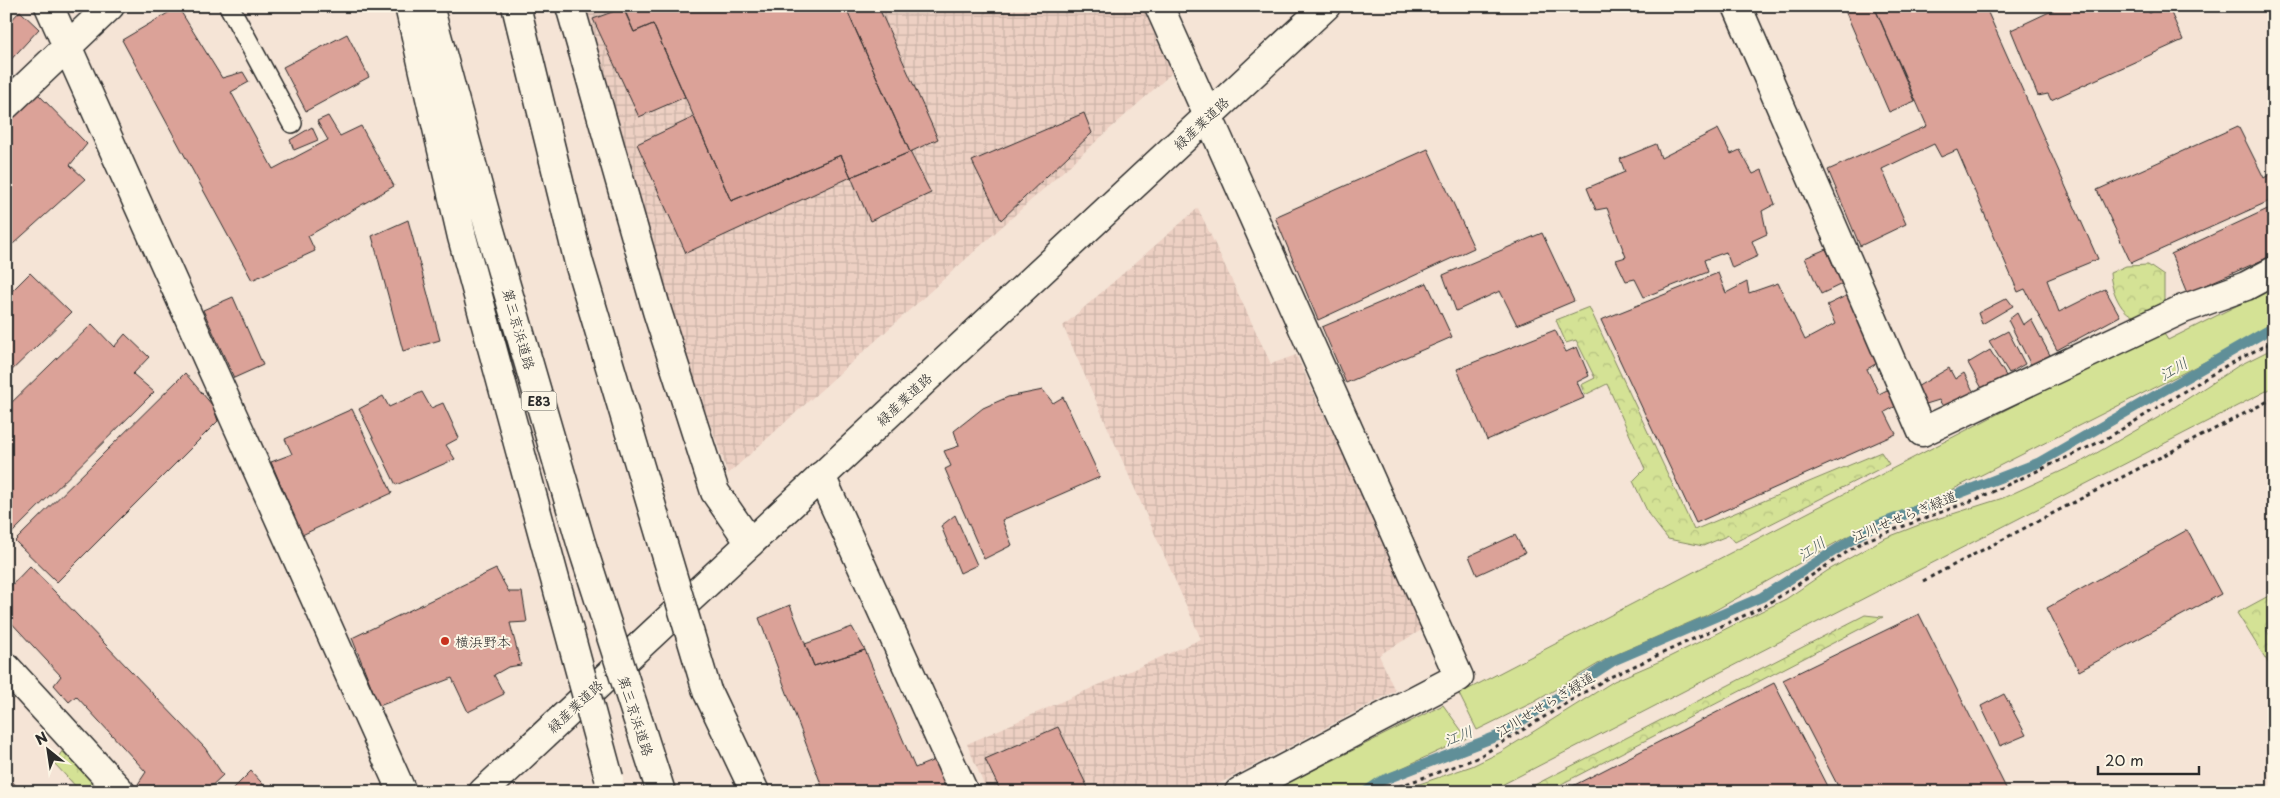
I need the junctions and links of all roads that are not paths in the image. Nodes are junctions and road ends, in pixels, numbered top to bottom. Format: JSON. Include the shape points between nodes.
{"nodes":[{"id":1,"x":49,"y":6,"type":"edge"},
{"id":2,"x":110,"y":6,"type":"edge"},
{"id":3,"x":229,"y":6,"type":"edge"},
{"id":4,"x":409,"y":6,"type":"edge"},
{"id":5,"x":429,"y":6,"type":"edge"},
{"id":6,"x":516,"y":6,"type":"edge"},
{"id":7,"x":570,"y":6,"type":"edge"},
{"id":8,"x":1159,"y":6,"type":"edge"},
{"id":9,"x":1326,"y":6,"type":"edge"},
{"id":10,"x":1737,"y":6,"type":"edge"},
{"id":11,"x":67,"y":47,"type":"junction"},
{"id":12,"x":6,"y":105,"type":"edge"},
{"id":13,"x":1208,"y":116,"type":"junction"},
{"id":14,"x":292,"y":122,"type":"dead end"},
{"id":15,"x":2274,"y":271,"type":"edge"},
{"id":16,"x":821,"y":476,"type":"junction"},
{"id":17,"x":750,"y":543,"type":"junction"},
{"id":18,"x":6,"y":667,"type":"edge"},
{"id":19,"x":707,"y":691,"type":"junction"},
{"id":20,"x":121,"y":792,"type":"edge"},
{"id":21,"x":402,"y":792,"type":"edge"},
{"id":22,"x":483,"y":792,"type":"edge"},
{"id":23,"x":612,"y":792,"type":"edge"},
{"id":24,"x":661,"y":792,"type":"edge"},
{"id":25,"x":743,"y":792,"type":"edge"},
{"id":26,"x":755,"y":792,"type":"edge"},
{"id":27,"x":964,"y":792,"type":"edge"},
{"id":28,"x":1239,"y":792,"type":"edge"}],
"edges":[{"from":1,"to":11,"type":"main road"},
{"from":2,"to":11,"type":"main road"},
{"from":3,"to":14,"type":"lane"},
{"from":4,"to":23,"type":"main road","bridge":true,"via":[[462,237]]},
{"from":5,"to":24,"type":"main road","name":"第三京浜道路","number":"E83","bridge":true,"via":[[581,543]]},
{"from":6,"to":19,"type":"main road","bridge":true,"via":[[579,263]]},
{"from":7,"to":17,"type":"main road","via":[[657,311],[715,492]]},
{"from":8,"to":13,"type":"main road"},
{"from":9,"to":13,"type":"main road","name":"緑産業道路"},
{"from":10,"to":15,"type":"main road","via":[[1922,432],[2183,309],[2246,286]]},
{"from":11,"to":12,"type":"main road"},
{"from":11,"to":21,"type":"main road"},
{"from":13,"to":16,"type":"main road","name":"緑産業道路"},
{"from":13,"to":28,"type":"main road","via":[[1459,677]]},
{"from":16,"to":17,"type":"main road","name":"緑産業道路"},
{"from":16,"to":27,"type":"main road"},
{"from":17,"to":22,"type":"main road","name":"緑産業道路"},
{"from":18,"to":20,"type":"main road"},
{"from":19,"to":25,"type":"main road"},
{"from":19,"to":26,"type":"main road"}]}
